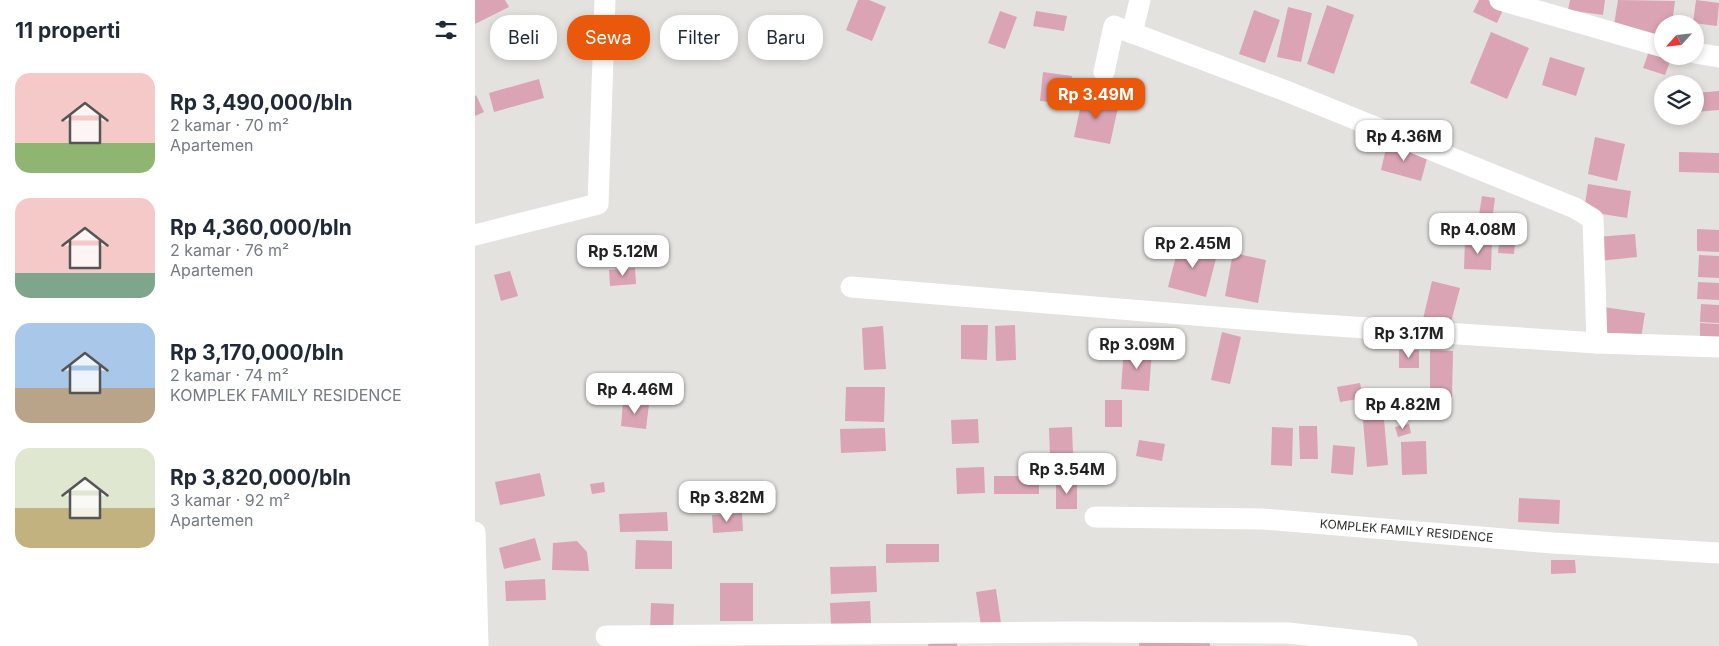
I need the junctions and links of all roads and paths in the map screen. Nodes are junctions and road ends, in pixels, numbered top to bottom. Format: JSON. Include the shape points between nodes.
{"nodes":[{"id":1,"x":605,"y":0,"type":"edge"},
{"id":2,"x":1140,"y":0,"type":"edge"},
{"id":3,"x":1500,"y":0,"type":"edge"},
{"id":4,"x":1132,"y":33,"type":"junction"},
{"id":5,"x":1654,"y":45,"type":"edge"},
{"id":6,"x":1704,"y":55,"type":"edge"},
{"id":7,"x":1719,"y":57,"type":"edge"},
{"id":8,"x":1104,"y":72,"type":"dead end"},
{"id":9,"x":475,"y":235,"type":"edge"},
{"id":10,"x":851,"y":286,"type":"dead end"},
{"id":11,"x":1597,"y":343,"type":"junction"},
{"id":12,"x":1719,"y":348,"type":"edge"},
{"id":13,"x":1095,"y":517,"type":"dead end"},
{"id":14,"x":475,"y":532,"type":"edge"},
{"id":15,"x":1719,"y":553,"type":"edge"},
{"id":16,"x":606,"y":636,"type":"dead end"},
{"id":17,"x":1395,"y":645,"type":"edge"},
{"id":18,"x":478,"y":646,"type":"edge"}],
"edges":[{"from":1,"to":9,"type":"street","via":[[598,204]]},
{"from":2,"to":4,"type":"street"},
{"from":3,"to":5,"type":"street"},
{"from":4,"to":8,"type":"street","via":[[1114,26]]},
{"from":4,"to":11,"type":"street","via":[[1286,91],[1590,215],[1593,219]]},
{"from":6,"to":7,"type":"street"},
{"from":10,"to":11,"type":"street"},
{"from":11,"to":12,"type":"street"},
{"from":13,"to":15,"type":"street","name":"KOMPLEK FAMILY RESIDENCE","via":[[1263,520]]},
{"from":14,"to":18,"type":"street"},
{"from":16,"to":17,"type":"street","via":[[1288,633]]}]}
